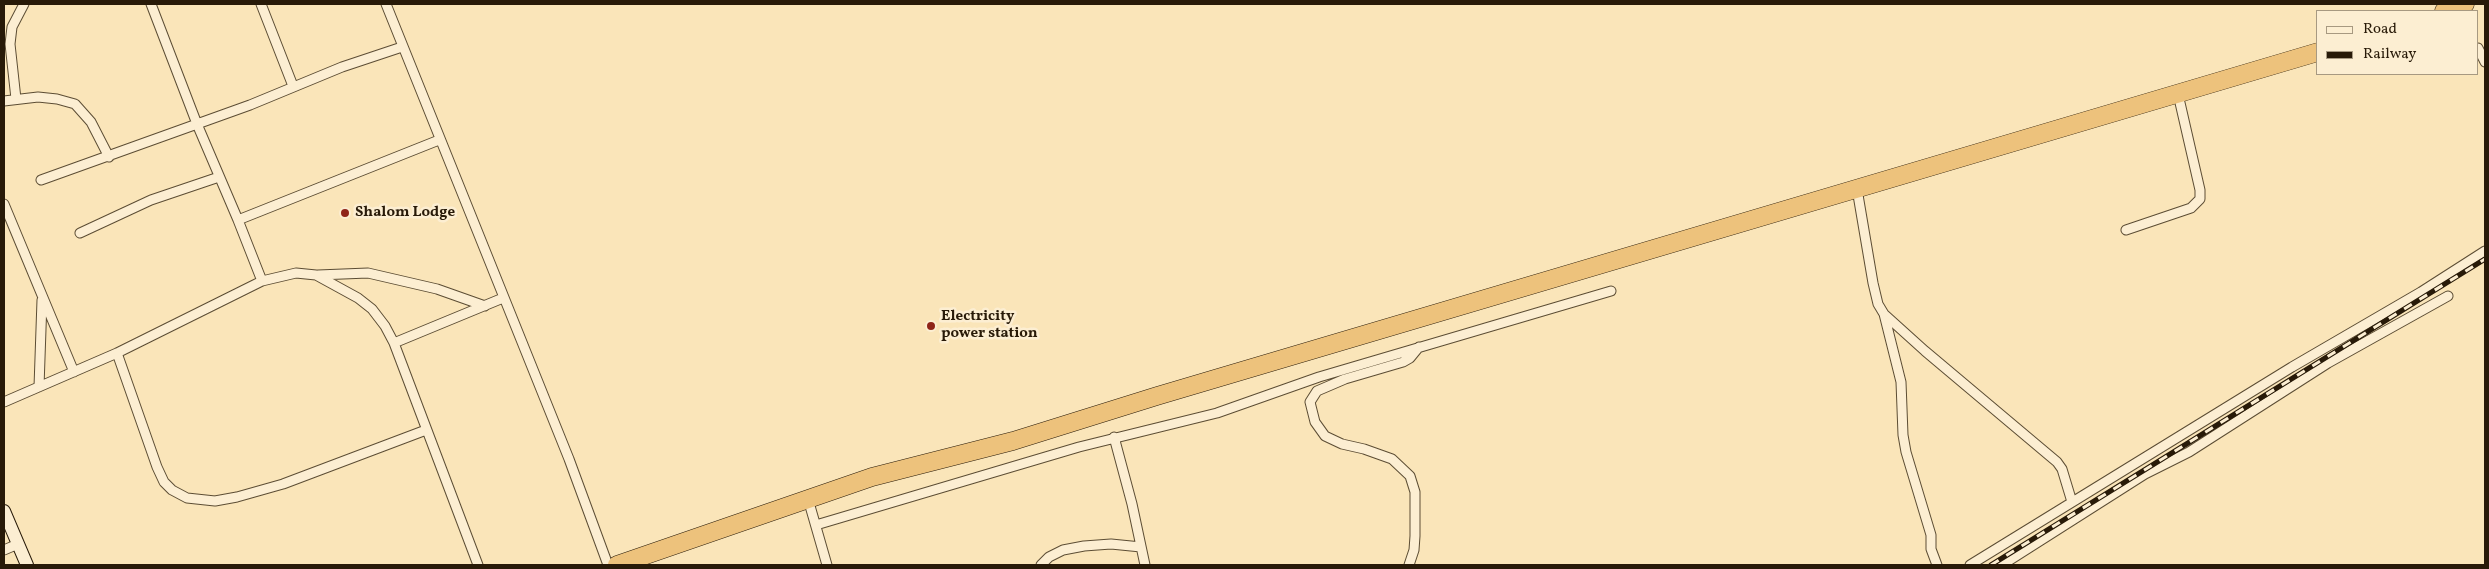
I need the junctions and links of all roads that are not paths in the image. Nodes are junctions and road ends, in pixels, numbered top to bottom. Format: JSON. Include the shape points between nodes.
{"nodes":[{"id":1,"x":24,"y":4,"type":"edge"},
{"id":2,"x":151,"y":4,"type":"edge"},
{"id":3,"x":261,"y":4,"type":"edge"},
{"id":4,"x":386,"y":4,"type":"edge"},
{"id":5,"x":402,"y":47,"type":"junction"},
{"id":6,"x":2479,"y":50,"type":"edge"},
{"id":7,"x":2316,"y":53,"type":"edge"},
{"id":8,"x":2485,"y":62,"type":"edge"},
{"id":9,"x":293,"y":86,"type":"junction"},
{"id":10,"x":2178,"y":94,"type":"junction"},
{"id":11,"x":16,"y":99,"type":"junction"},
{"id":12,"x":4,"y":101,"type":"edge"},
{"id":13,"x":197,"y":124,"type":"junction"},
{"id":14,"x":439,"y":140,"type":"junction"},
{"id":15,"x":109,"y":157,"type":"junction"},
{"id":16,"x":219,"y":177,"type":"junction"},
{"id":17,"x":41,"y":180,"type":"dead end"},
{"id":18,"x":1857,"y":188,"type":"junction"},
{"id":19,"x":4,"y":204,"type":"edge"},
{"id":20,"x":238,"y":220,"type":"junction"},
{"id":21,"x":2126,"y":230,"type":"dead end"},
{"id":22,"x":80,"y":233,"type":"dead end"},
{"id":23,"x":2485,"y":251,"type":"edge"},
{"id":24,"x":316,"y":275,"type":"junction"},
{"id":25,"x":262,"y":281,"type":"junction"},
{"id":26,"x":1611,"y":291,"type":"dead end"},
{"id":27,"x":2448,"y":296,"type":"dead end"},
{"id":28,"x":43,"y":297,"type":"junction"},
{"id":29,"x":503,"y":298,"type":"junction"},
{"id":30,"x":485,"y":306,"type":"junction"},
{"id":31,"x":1884,"y":314,"type":"junction"},
{"id":32,"x":394,"y":343,"type":"junction"},
{"id":33,"x":1419,"y":347,"type":"junction"},
{"id":34,"x":118,"y":353,"type":"junction"},
{"id":35,"x":74,"y":372,"type":"junction"},
{"id":36,"x":39,"y":387,"type":"junction"},
{"id":37,"x":4,"y":402,"type":"edge"},
{"id":38,"x":426,"y":430,"type":"junction"},
{"id":39,"x":1114,"y":437,"type":"junction"},
{"id":40,"x":808,"y":499,"type":"junction"},
{"id":41,"x":2072,"y":502,"type":"junction"},
{"id":42,"x":4,"y":511,"type":"edge"},
{"id":43,"x":816,"y":526,"type":"junction"},
{"id":44,"x":18,"y":544,"type":"junction"},
{"id":45,"x":1141,"y":547,"type":"junction"},
{"id":46,"x":4,"y":550,"type":"edge"},
{"id":47,"x":27,"y":565,"type":"edge"},
{"id":48,"x":478,"y":565,"type":"edge"},
{"id":49,"x":608,"y":565,"type":"edge"},
{"id":50,"x":617,"y":565,"type":"edge"},
{"id":51,"x":828,"y":565,"type":"edge"},
{"id":52,"x":1041,"y":565,"type":"edge"},
{"id":53,"x":1145,"y":565,"type":"edge"},
{"id":54,"x":1409,"y":565,"type":"edge"},
{"id":55,"x":1937,"y":565,"type":"edge"},
{"id":56,"x":1970,"y":565,"type":"edge"},
{"id":57,"x":2002,"y":565,"type":"edge"}],
"edges":[{"from":1,"to":11,"type":"street","via":[[12,27],[10,44]]},
{"from":2,"to":13,"type":"street"},
{"from":3,"to":9,"type":"street"},
{"from":4,"to":5,"type":"street"},
{"from":5,"to":9,"type":"street"},
{"from":5,"to":14,"type":"street"},
{"from":6,"to":8,"type":"street"},
{"from":7,"to":10,"type":"highway"},
{"from":9,"to":13,"type":"street"},
{"from":10,"to":18,"type":"highway"},
{"from":10,"to":21,"type":"street","via":[[2200,199],[2191,208]]},
{"from":11,"to":12,"type":"street"},
{"from":11,"to":15,"type":"street","via":[[38,97],[75,104],[91,122]]},
{"from":13,"to":15,"type":"street"},
{"from":13,"to":16,"type":"street"},
{"from":14,"to":20,"type":"street"},
{"from":14,"to":29,"type":"street"},
{"from":15,"to":17,"type":"street"},
{"from":16,"to":20,"type":"street"},
{"from":16,"to":22,"type":"street","via":[[151,200]]},
{"from":18,"to":31,"type":"street","via":[[1872,283]]},
{"from":18,"to":40,"type":"highway","via":[[1013,441],[872,477]]},
{"from":19,"to":28,"type":"street"},
{"from":20,"to":25,"type":"street"},
{"from":23,"to":41,"type":"street"},
{"from":24,"to":25,"type":"street","via":[[296,273]]},
{"from":24,"to":30,"type":"street","via":[[368,273],[429,286]]},
{"from":24,"to":32,"type":"street","via":[[372,309]]},
{"from":25,"to":34,"type":"street"},
{"from":26,"to":33,"type":"street"},
{"from":27,"to":57,"type":"street","via":[[2328,363]]},
{"from":28,"to":35,"type":"street"},
{"from":28,"to":36,"type":"street"},
{"from":29,"to":30,"type":"street"},
{"from":29,"to":49,"type":"street"},
{"from":30,"to":32,"type":"street"},
{"from":31,"to":41,"type":"street","via":[[2057,462]]},
{"from":31,"to":55,"type":"street","via":[[1901,382],[1906,452]]},
{"from":32,"to":38,"type":"street"},
{"from":33,"to":39,"type":"street","via":[[1318,377],[1217,413]]},
{"from":33,"to":54,"type":"street","via":[[1402,362],[1317,391],[1310,402],[1315,422],[1325,436],[1392,459],[1410,476],[1415,492],[1415,536]]},
{"from":34,"to":35,"type":"street"},
{"from":34,"to":38,"type":"street","via":[[164,482],[187,498],[215,501],[237,498]]},
{"from":35,"to":36,"type":"street"},
{"from":36,"to":37,"type":"street"},
{"from":38,"to":48,"type":"street"},
{"from":39,"to":43,"type":"street"},
{"from":39,"to":45,"type":"street"},
{"from":40,"to":43,"type":"street"},
{"from":40,"to":50,"type":"highway"},
{"from":41,"to":56,"type":"street"},
{"from":42,"to":44,"type":"street"},
{"from":43,"to":51,"type":"street"},
{"from":44,"to":46,"type":"street"},
{"from":44,"to":47,"type":"street"},
{"from":45,"to":52,"type":"street","via":[[1084,546],[1063,550]]},
{"from":45,"to":53,"type":"street"}]}
